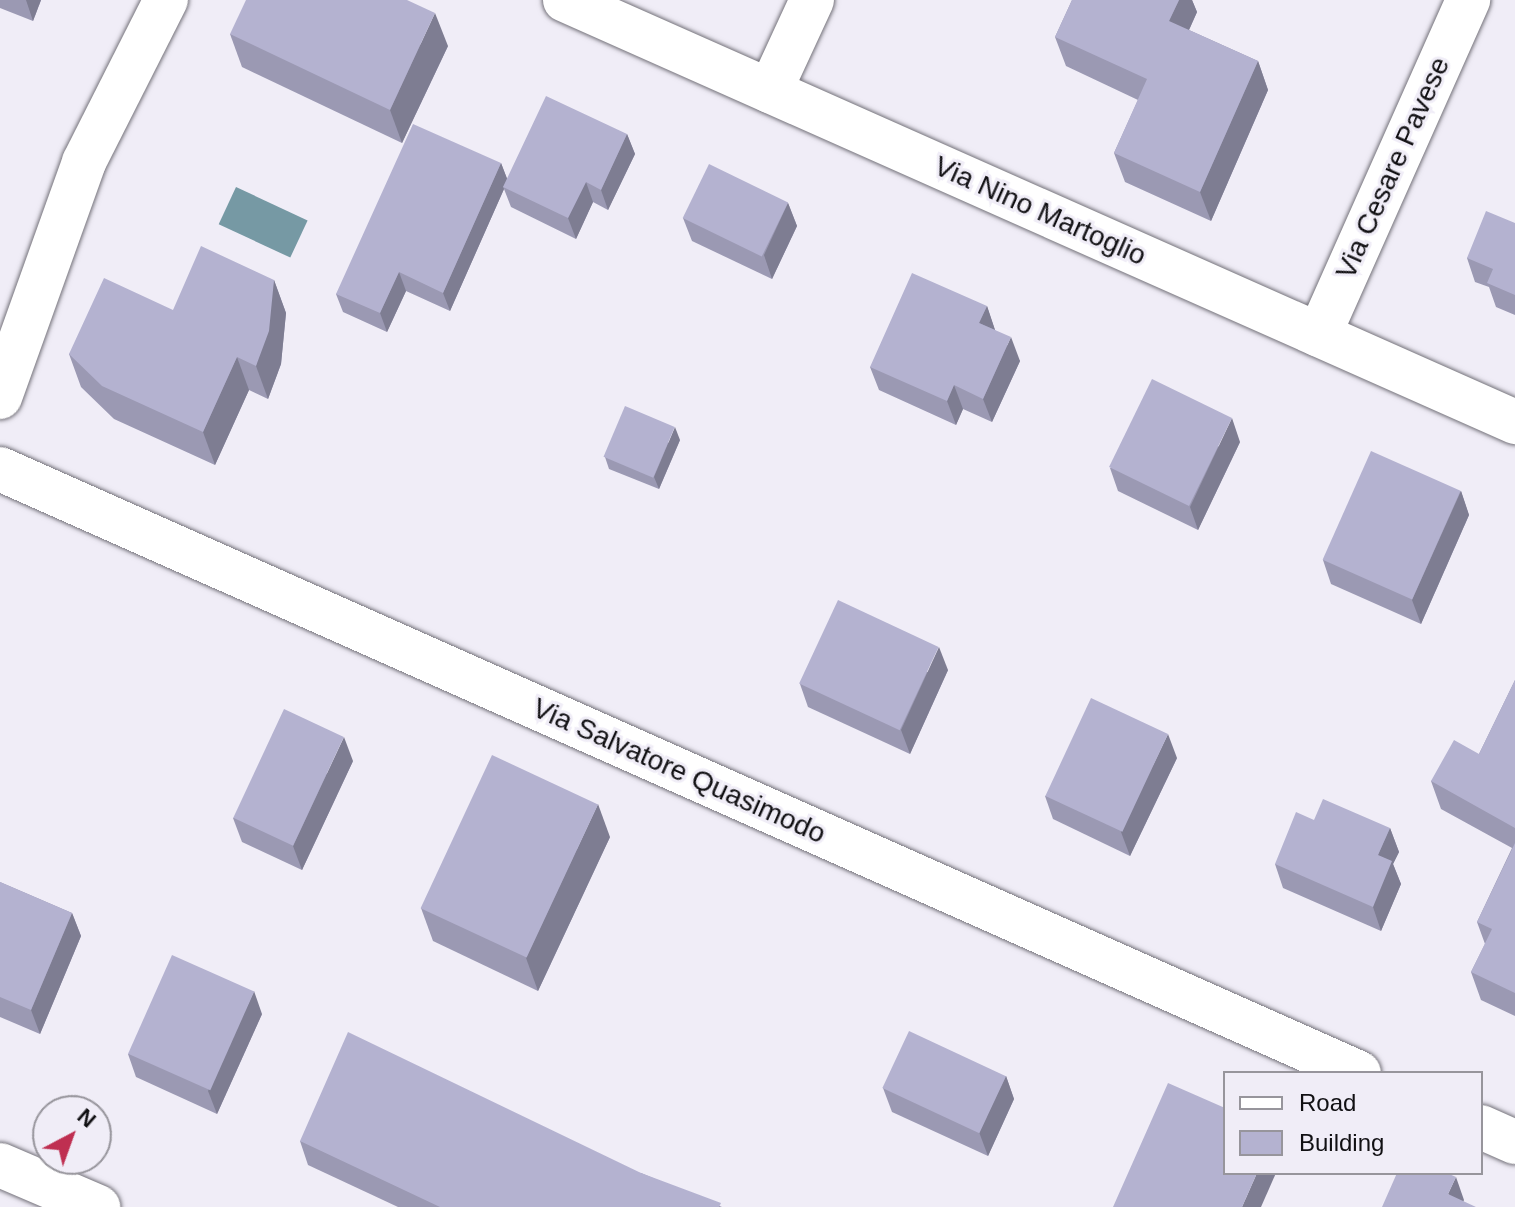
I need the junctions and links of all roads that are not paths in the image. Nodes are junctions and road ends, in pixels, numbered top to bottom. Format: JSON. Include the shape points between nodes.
{"nodes":[{"id":1,"x":166,"y":0,"type":"edge"},
{"id":2,"x":565,"y":0,"type":"edge"},
{"id":3,"x":812,"y":0,"type":"edge"},
{"id":4,"x":1468,"y":0,"type":"edge"},
{"id":5,"x":770,"y":91,"type":"junction"},
{"id":6,"x":1319,"y":335,"type":"junction"},
{"id":7,"x":0,"y":397,"type":"edge"},
{"id":8,"x":1515,"y":422,"type":"edge"},
{"id":9,"x":0,"y":469,"type":"edge"},
{"id":10,"x":1354,"y":1071,"type":"edge"},
{"id":11,"x":1483,"y":1128,"type":"edge"},
{"id":12,"x":1515,"y":1142,"type":"edge"},
{"id":13,"x":0,"y":1165,"type":"edge"},
{"id":14,"x":98,"y":1207,"type":"edge"}],
"edges":[{"from":1,"to":7,"type":"street","via":[[84,162]]},
{"from":2,"to":5,"type":"street","name":"Via Nino Martoglio"},
{"from":3,"to":5,"type":"street"},
{"from":4,"to":6,"type":"street","name":"Via Cesare Pavese"},
{"from":5,"to":6,"type":"street","name":"Via Nino Martoglio"},
{"from":6,"to":8,"type":"street","name":"Via Nino Martoglio"},
{"from":9,"to":10,"type":"street","name":"Via Salvatore Quasimodo"},
{"from":11,"to":12,"type":"street"},
{"from":13,"to":14,"type":"street"}]}
